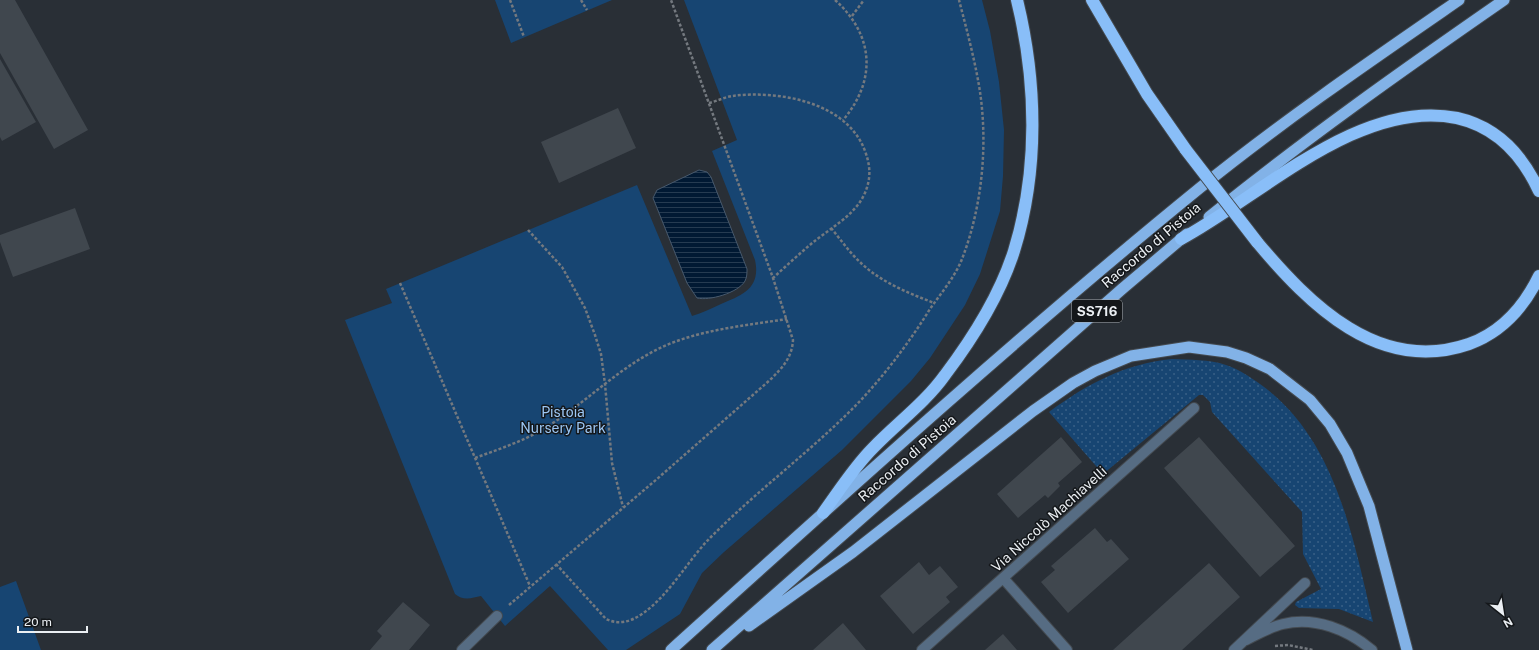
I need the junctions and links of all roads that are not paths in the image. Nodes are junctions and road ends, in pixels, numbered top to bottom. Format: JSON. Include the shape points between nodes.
{"nodes":[{"id":1,"x":1016,"y":0,"type":"edge"},
{"id":2,"x":1092,"y":0,"type":"edge"},
{"id":3,"x":1459,"y":0,"type":"edge"},
{"id":4,"x":1504,"y":0,"type":"edge"},
{"id":5,"x":1539,"y":191,"type":"edge"},
{"id":6,"x":1181,"y":239,"type":"junction"},
{"id":7,"x":1539,"y":276,"type":"edge"},
{"id":8,"x":1194,"y":408,"type":"dead end"},
{"id":9,"x":823,"y":513,"type":"junction"},
{"id":10,"x":1003,"y":578,"type":"junction"},
{"id":11,"x":1305,"y":583,"type":"dead end"},
{"id":12,"x":497,"y":616,"type":"road end"},
{"id":13,"x":1246,"y":640,"type":"junction"},
{"id":14,"x":462,"y":650,"type":"edge"},
{"id":15,"x":671,"y":650,"type":"edge"},
{"id":16,"x":713,"y":650,"type":"edge"},
{"id":17,"x":922,"y":650,"type":"edge"},
{"id":18,"x":1067,"y":650,"type":"edge"},
{"id":19,"x":1234,"y":650,"type":"edge"},
{"id":20,"x":1372,"y":650,"type":"edge"},
{"id":21,"x":1407,"y":650,"type":"edge"}],
"edges":[{"from":1,"to":9,"type":"highway","via":[[1028,57],[1032,122],[1029,188],[1014,252],[984,315],[945,376],[921,403],[865,456]]},
{"from":2,"to":7,"type":"highway","bridge":true,"via":[[1147,94],[1186,150],[1287,277],[1332,317],[1363,336],[1399,349],[1436,352],[1457,348],[1489,334],[1513,317]]},
{"from":3,"to":9,"type":"highway","name":"Raccordo di Pistoia","number":"SS716","via":[[1317,100],[1203,186],[1018,340]]},
{"from":4,"to":6,"type":"highway","name":"Raccordo di Pistoia","number":"SS716","via":[[1279,160]]},
{"from":5,"to":6,"type":"highway","via":[[1520,158],[1504,141],[1484,127],[1443,116],[1408,117],[1382,123],[1337,141],[1210,224]]},
{"from":6,"to":16,"type":"highway","name":"Raccordo di Pistoia","number":"SS716"},
{"from":8,"to":10,"type":"street","name":"Via Niccolò Machiavelli"},
{"from":9,"to":15,"type":"highway","name":"Raccordo di Pistoia","number":"SS716"},
{"from":10,"to":17,"type":"street","name":"Via Niccolò Machiavelli"},
{"from":10,"to":18,"type":"street"},
{"from":11,"to":13,"type":"street"},
{"from":12,"to":14,"type":"street"},
{"from":13,"to":19,"type":"street"},
{"from":13,"to":20,"type":"street","via":[[1284,624],[1312,622],[1342,630]]},
{"from":16,"to":21,"type":"highway","via":[[853,552],[1033,411],[1073,383],[1095,370],[1131,356],[1189,348],[1227,352],[1270,369],[1310,400],[1330,424],[1347,453],[1369,506]]}]}
